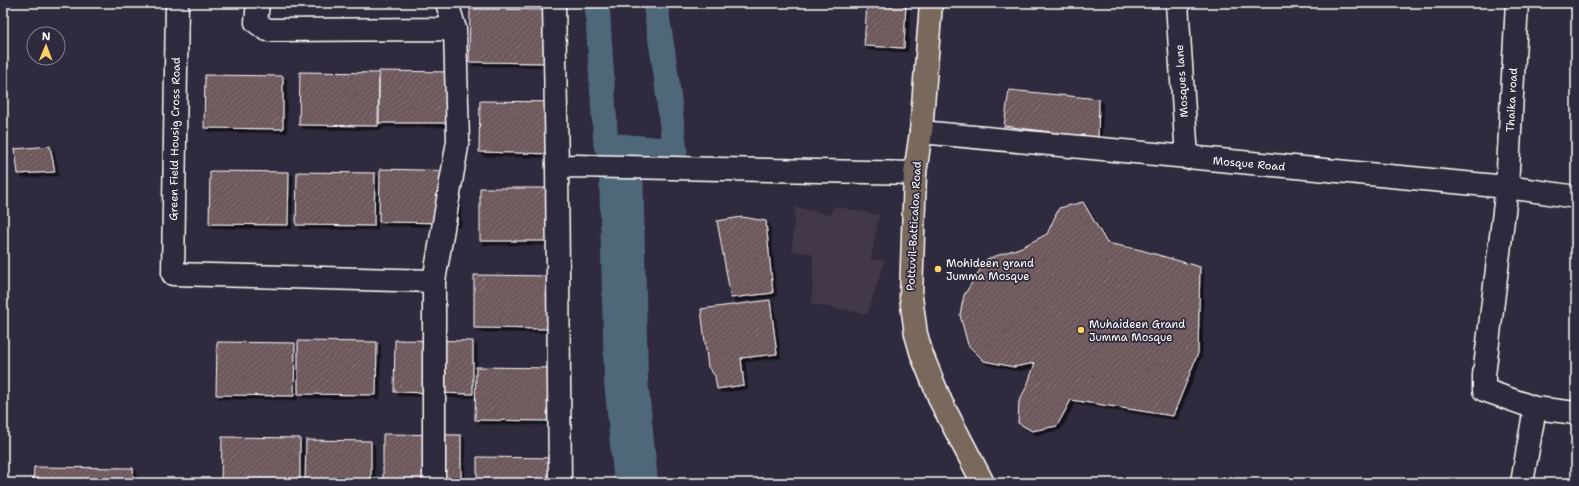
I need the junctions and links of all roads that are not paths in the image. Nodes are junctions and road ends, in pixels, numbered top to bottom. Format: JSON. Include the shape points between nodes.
{"nodes":[{"id":1,"x":177,"y":3,"type":"edge"},
{"id":2,"x":258,"y":3,"type":"edge"},
{"id":3,"x":447,"y":3,"type":"edge"},
{"id":4,"x":554,"y":3,"type":"edge"},
{"id":5,"x":931,"y":3,"type":"edge"},
{"id":6,"x":1177,"y":3,"type":"edge"},
{"id":7,"x":1517,"y":8,"type":"edge"},
{"id":8,"x":455,"y":30,"type":"junction"},
{"id":9,"x":921,"y":132,"type":"junction"},
{"id":10,"x":1187,"y":158,"type":"junction"},
{"id":11,"x":567,"y":166,"type":"junction"},
{"id":12,"x":915,"y":172,"type":"junction"},
{"id":13,"x":1507,"y":187,"type":"junction"},
{"id":14,"x":1576,"y":197,"type":"edge"},
{"id":15,"x":434,"y":281,"type":"junction"},
{"id":16,"x":1535,"y":408,"type":"junction"},
{"id":17,"x":1576,"y":413,"type":"edge"},
{"id":18,"x":434,"y":483,"type":"edge"},
{"id":19,"x":560,"y":483,"type":"edge"},
{"id":20,"x":983,"y":483,"type":"edge"},
{"id":21,"x":1522,"y":483,"type":"edge"}],
"edges":[{"from":1,"to":15,"type":"street","name":"Green Field Housig Cross Road","via":[[173,274]]},
{"from":2,"to":8,"type":"street","via":[[256,22],[267,30]]},
{"from":3,"to":8,"type":"street"},
{"from":4,"to":11,"type":"street"},
{"from":5,"to":9,"type":"highway","name":"Pottuvil-Batticaloa Road"},
{"from":6,"to":10,"type":"street","name":"Mosques lane"},
{"from":7,"to":13,"type":"street","name":"Thaika road"},
{"from":8,"to":15,"type":"street","via":[[458,141]]},
{"from":9,"to":10,"type":"street","name":"Mosque Road"},
{"from":9,"to":12,"type":"highway","name":"Pottuvil-Batticaloa Road"},
{"from":10,"to":13,"type":"street","name":"Mosque Road"},
{"from":11,"to":12,"type":"street"},
{"from":11,"to":19,"type":"street"},
{"from":12,"to":20,"type":"highway","name":"Pottuvil-Batticaloa Road","via":[[910,278],[916,334],[941,402]]},
{"from":13,"to":14,"type":"street","name":"Mosque Road"},
{"from":13,"to":16,"type":"street","name":"Thaika road","via":[[1484,390]]},
{"from":15,"to":18,"type":"street"},
{"from":16,"to":17,"type":"street"},
{"from":16,"to":21,"type":"street"}]}
